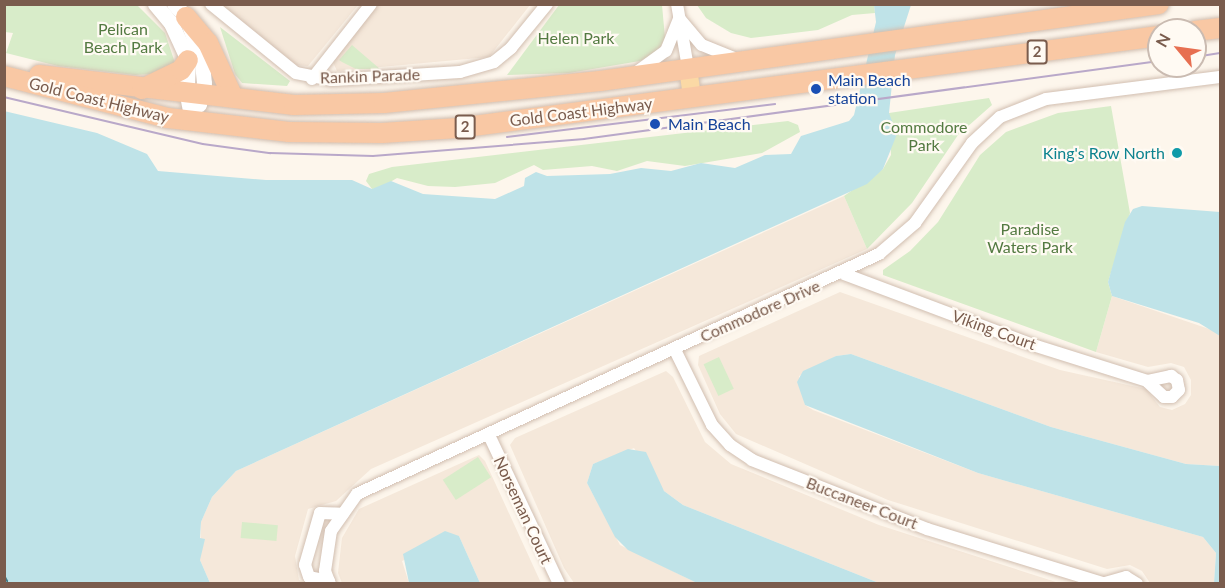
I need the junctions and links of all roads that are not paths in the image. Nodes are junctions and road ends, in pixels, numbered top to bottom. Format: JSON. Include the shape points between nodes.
{"nodes":[{"id":1,"x":155,"y":4,"type":"edge"},
{"id":2,"x":211,"y":4,"type":"edge"},
{"id":3,"x":371,"y":4,"type":"edge"},
{"id":4,"x":547,"y":4,"type":"edge"},
{"id":5,"x":677,"y":4,"type":"edge"},
{"id":6,"x":1159,"y":4,"type":"edge"},
{"id":7,"x":180,"y":11,"type":"edge"},
{"id":8,"x":679,"y":18,"type":"junction"},
{"id":9,"x":1147,"y":38,"type":"edge"},
{"id":10,"x":188,"y":60,"type":"junction"},
{"id":11,"x":743,"y":60,"type":"junction"},
{"id":12,"x":5,"y":67,"type":"edge"},
{"id":13,"x":688,"y":68,"type":"junction"},
{"id":14,"x":4,"y":76,"type":"edge"},
{"id":15,"x":629,"y":76,"type":"junction"},
{"id":16,"x":1221,"y":77,"type":"edge"},
{"id":17,"x":312,"y":79,"type":"junction"},
{"id":18,"x":142,"y":89,"type":"junction"},
{"id":19,"x":195,"y":96,"type":"junction"},
{"id":20,"x":233,"y":97,"type":"junction"},
{"id":21,"x":692,"y":98,"type":"junction"},
{"id":22,"x":193,"y":121,"type":"junction"},
{"id":23,"x":844,"y":274,"type":"junction"},
{"id":24,"x":675,"y":350,"type":"junction"},
{"id":25,"x":1147,"y":381,"type":"dead end"},
{"id":26,"x":489,"y":435,"type":"junction"},
{"id":27,"x":343,"y":514,"type":"junction"},
{"id":28,"x":329,"y":582,"type":"edge"},
{"id":29,"x":1106,"y":583,"type":"edge"},
{"id":30,"x":559,"y":584,"type":"edge"},
{"id":31,"x":1137,"y":584,"type":"edge"}],
"edges":[{"from":1,"to":10,"type":"street","via":[[171,23]]},
{"from":2,"to":17,"type":"street","name":"Rankin Parade","via":[[296,73]]},
{"from":3,"to":17,"type":"street"},
{"from":4,"to":17,"type":"street","name":"Rankin Parade","via":[[511,48],[494,62],[460,72]]},
{"from":5,"to":8,"type":"street"},
{"from":6,"to":11,"type":"highway","name":"Gold Coast Highway","number":"2"},
{"from":7,"to":19,"type":"street","via":[[202,61]]},
{"from":7,"to":20,"type":"highway","via":[[208,43]]},
{"from":8,"to":11,"type":"street","via":[[702,45]]},
{"from":8,"to":13,"type":"street"},
{"from":8,"to":15,"type":"street","via":[[666,51]]},
{"from":9,"to":21,"type":"highway","name":"Gold Coast Highway","number":"2"},
{"from":10,"to":18,"type":"highway","via":[[181,70]]},
{"from":10,"to":19,"type":"street"},
{"from":11,"to":13,"type":"highway","name":"Gold Coast Highway","number":"2"},
{"from":12,"to":18,"type":"highway","name":"Gold Coast Highway","number":"2"},
{"from":13,"to":15,"type":"highway","name":"Gold Coast Highway","number":"2"},
{"from":13,"to":21,"type":"main road"},
{"from":14,"to":22,"type":"highway","name":"Gold Coast Highway","number":"2"},
{"from":15,"to":20,"type":"highway","name":"Gold Coast Highway","number":"2","via":[[384,103],[306,106]]},
{"from":16,"to":23,"type":"street","name":"Commodore Drive","via":[[1046,99],[1014,110],[972,143],[933,202],[900,239]]},
{"from":18,"to":19,"type":"highway","name":"Gold Coast Highway","number":"2"},
{"from":19,"to":20,"type":"highway","name":"Gold Coast Highway","number":"2"},
{"from":19,"to":22,"type":"street"},
{"from":21,"to":22,"type":"highway","name":"Gold Coast Highway","number":"2","via":[[417,131],[289,132]]},
{"from":23,"to":24,"type":"street","name":"Commodore Drive"},
{"from":23,"to":25,"type":"street","name":"Viking Court","via":[[1033,345]]},
{"from":24,"to":26,"type":"street","name":"Commodore Drive"},
{"from":24,"to":29,"type":"street","name":"Buccaneer Court","via":[[712,425],[730,445],[752,460],[927,529]]},
{"from":26,"to":27,"type":"street","name":"Commodore Drive","via":[[357,494]]},
{"from":26,"to":30,"type":"street","name":"Norseman Court"},
{"from":27,"to":28,"type":"street","name":"Commodore Drive","via":[[331,531],[325,571]]},
{"from":27,"to":28,"type":"street","via":[[320,513],[305,565],[309,577]]},
{"from":29,"to":31,"type":"street","name":"Buccaneer Court","via":[[1129,578]]}]}
